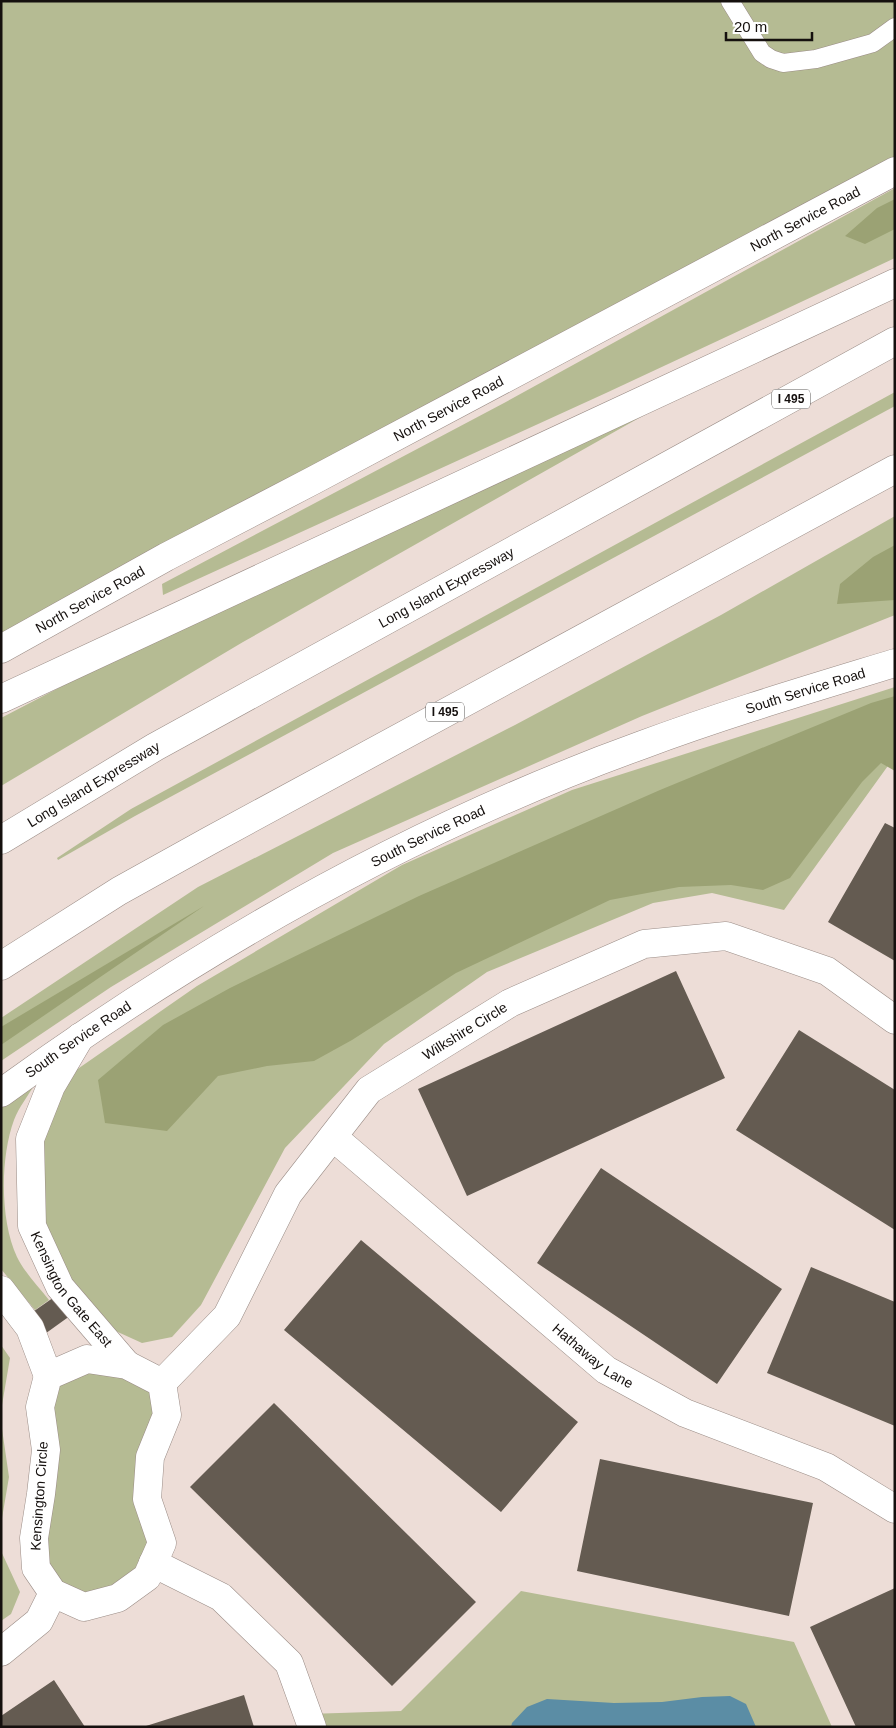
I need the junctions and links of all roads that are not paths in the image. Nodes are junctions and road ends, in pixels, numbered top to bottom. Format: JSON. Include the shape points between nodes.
{"nodes":[{"id":1,"x":730,"y":1,"type":"edge"},
{"id":2,"x":895,"y":27,"type":"edge"},
{"id":3,"x":895,"y":171,"type":"edge"},
{"id":4,"x":895,"y":282,"type":"edge"},
{"id":5,"x":895,"y":341,"type":"edge"},
{"id":6,"x":895,"y":468,"type":"edge"},
{"id":7,"x":1,"y":649,"type":"edge"},
{"id":8,"x":895,"y":663,"type":"edge"},
{"id":9,"x":1,"y":699,"type":"edge"},
{"id":10,"x":1,"y":840,"type":"edge"},
{"id":11,"x":1,"y":966,"type":"edge"},
{"id":12,"x":895,"y":1020,"type":"edge"},
{"id":13,"x":80,"y":1037,"type":"junction"},
{"id":14,"x":1,"y":1093,"type":"edge"},
{"id":15,"x":333,"y":1137,"type":"junction"},
{"id":16,"x":1,"y":1290,"type":"edge"},
{"id":17,"x":127,"y":1365,"type":"junction"},
{"id":18,"x":48,"y":1376,"type":"junction"},
{"id":19,"x":162,"y":1382,"type":"junction"},
{"id":20,"x":895,"y":1509,"type":"edge"},
{"id":21,"x":153,"y":1563,"type":"junction"},
{"id":22,"x":53,"y":1593,"type":"junction"},
{"id":23,"x":2,"y":1650,"type":"edge"},
{"id":24,"x":312,"y":1727,"type":"edge"}],
"edges":[{"from":1,"to":2,"type":"lane","via":[[762,53],[783,63],[873,44]]},
{"from":3,"to":7,"type":"main road","name":"North Service Road","via":[[166,557]]},
{"from":4,"to":9,"type":"main road"},
{"from":5,"to":10,"type":"main road","name":"Long Island Expressway","number":"I 495","via":[[155,747]]},
{"from":6,"to":11,"type":"main road","number":"I 495","via":[[201,845]]},
{"from":8,"to":13,"type":"main road","name":"South Service Road","via":[[641,745],[454,822],[264,921],[175,974]]},
{"from":12,"to":15,"type":"main road","name":"Wilkshire Circle","via":[[827,972],[726,936],[644,944],[510,1003],[485,1018],[369,1090]]},
{"from":13,"to":14,"type":"main road","name":"South Service Road"},
{"from":13,"to":17,"type":"main road","name":"Kensington Gate East","via":[[51,1086],[30,1139],[32,1226],[60,1287]]},
{"from":15,"to":19,"type":"main road","name":"Wilkshire Circle","via":[[288,1194],[227,1316]]},
{"from":15,"to":20,"type":"main road","name":"Hathaway Lane","via":[[606,1370],[685,1413],[826,1467]]},
{"from":16,"to":18,"type":"main road","via":[[30,1328]]},
{"from":17,"to":18,"type":"main road","via":[[87,1359]]},
{"from":17,"to":19,"type":"main road"},
{"from":18,"to":22,"type":"main road","name":"Kensington Circle","via":[[40,1408],[46,1450],[34,1538],[36,1568]]},
{"from":19,"to":21,"type":"main road","via":[[168,1415],[150,1457],[147,1499],[162,1543]]},
{"from":21,"to":22,"type":"main road","via":[[147,1577],[118,1598],[84,1607]]},
{"from":21,"to":24,"type":"main road","via":[[221,1597],[289,1663]]},
{"from":22,"to":23,"type":"main road","via":[[39,1621]]}]}
